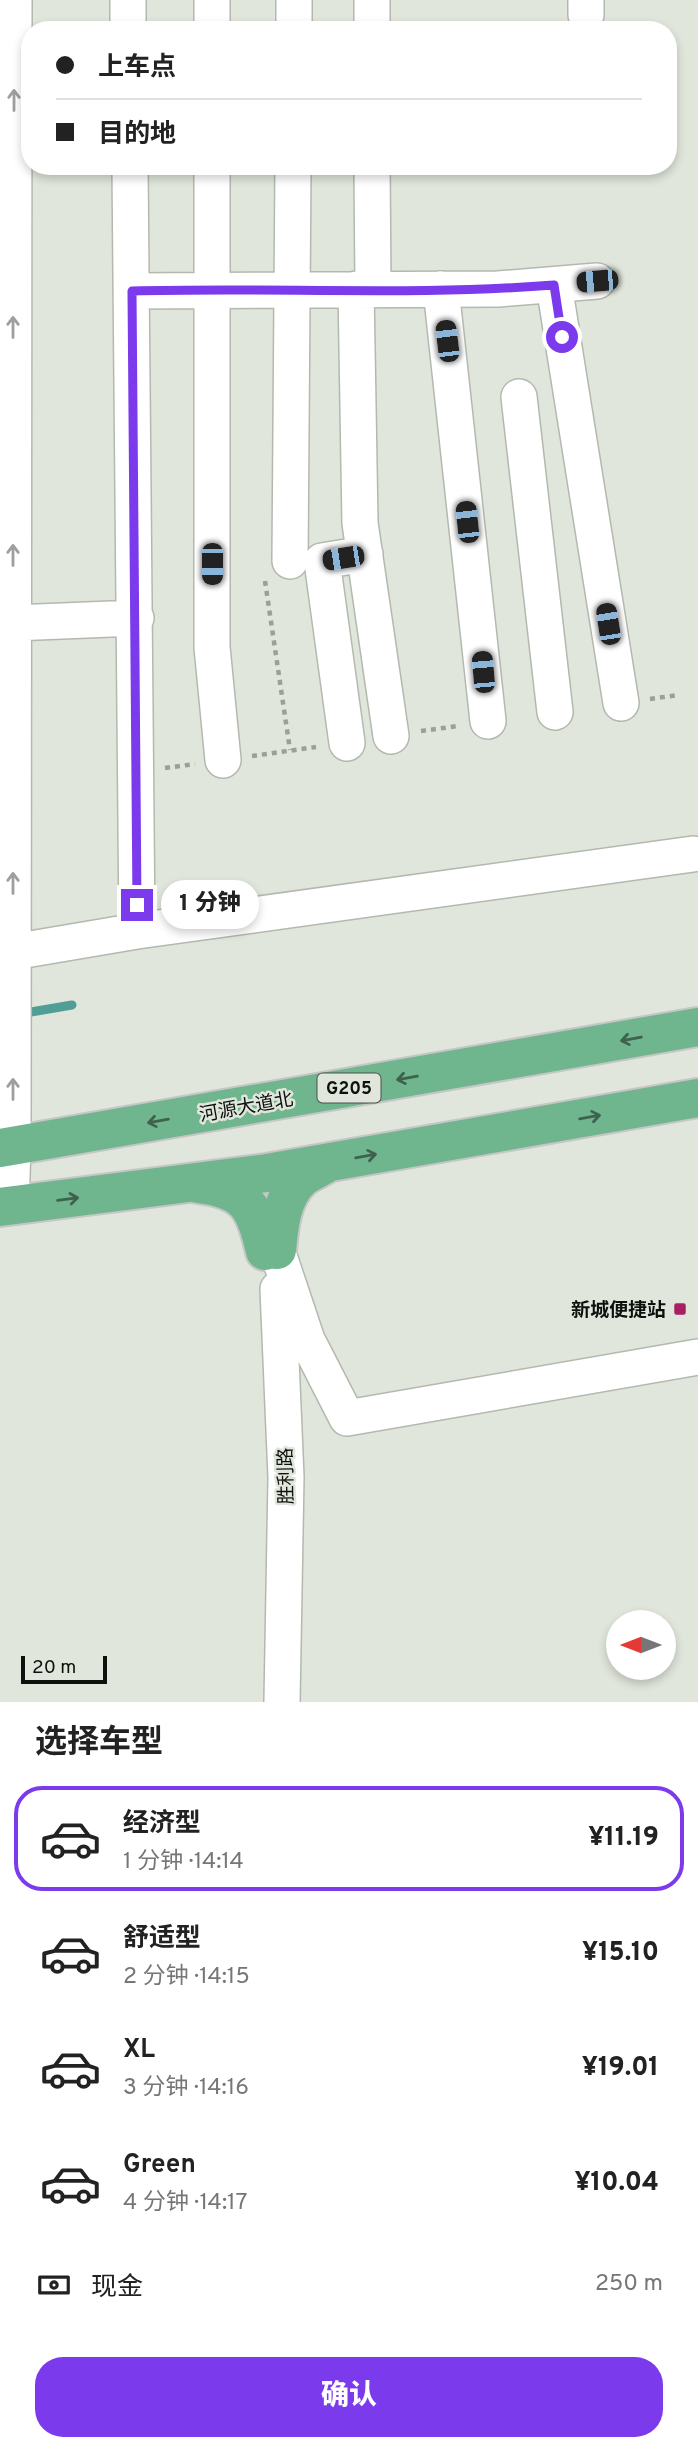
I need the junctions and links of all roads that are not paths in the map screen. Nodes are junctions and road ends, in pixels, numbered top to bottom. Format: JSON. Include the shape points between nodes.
{"nodes":[{"id":1,"x":14,"y":0,"type":"edge"},
{"id":2,"x":128,"y":0,"type":"edge"},
{"id":3,"x":212,"y":0,"type":"edge"},
{"id":4,"x":294,"y":0,"type":"edge"},
{"id":5,"x":372,"y":0,"type":"edge"},
{"id":6,"x":128,"y":21,"type":"edge"},
{"id":7,"x":212,"y":21,"type":"edge"},
{"id":8,"x":294,"y":21,"type":"edge"},
{"id":9,"x":372,"y":21,"type":"edge"},
{"id":10,"x":130,"y":175,"type":"edge"},
{"id":11,"x":212,"y":175,"type":"edge"},
{"id":12,"x":293,"y":175,"type":"edge"},
{"id":13,"x":371,"y":175,"type":"edge"},
{"id":14,"x":597,"y":281,"type":"dead end"},
{"id":15,"x":554,"y":285,"type":"junction"},
{"id":16,"x":212,"y":289,"type":"junction"},
{"id":17,"x":292,"y":289,"type":"junction"},
{"id":18,"x":365,"y":289,"type":"junction"},
{"id":19,"x":441,"y":289,"type":"junction"},
{"id":20,"x":132,"y":291,"type":"junction"},
{"id":21,"x":519,"y":397,"type":"dead end"},
{"id":22,"x":365,"y":554,"type":"junction"},
{"id":23,"x":290,"y":561,"type":"road end"},
{"id":24,"x":135,"y":618,"type":"junction"},
{"id":25,"x":13,"y":623,"type":"junction"},
{"id":26,"x":621,"y":703,"type":"dead end"},
{"id":27,"x":555,"y":712,"type":"dead end"},
{"id":28,"x":488,"y":721,"type":"dead end"},
{"id":29,"x":391,"y":736,"type":"dead end"},
{"id":30,"x":347,"y":743,"type":"dead end"},
{"id":31,"x":223,"y":760,"type":"dead end"},
{"id":32,"x":693,"y":854,"type":"dead end"},
{"id":33,"x":137,"y":932,"type":"junction"},
{"id":34,"x":13,"y":952,"type":"junction"},
{"id":35,"x":698,"y":1027,"type":"edge"},
{"id":36,"x":698,"y":1098,"type":"edge"},
{"id":37,"x":7,"y":1147,"type":"edge"},
{"id":38,"x":328,"y":1163,"type":"junction"},
{"id":39,"x":189,"y":1183,"type":"junction"},
{"id":40,"x":6,"y":1207,"type":"edge"},
{"id":41,"x":271,"y":1251,"type":"junction"},
{"id":42,"x":698,"y":1357,"type":"edge"},
{"id":43,"x":271,"y":1702,"type":"edge"},
{"id":44,"x":282,"y":1702,"type":"edge"}],
"edges":[{"from":25,"to":1,"type":"street","one_way":true},
{"from":2,"to":6,"type":"street"},
{"from":3,"to":7,"type":"street"},
{"from":4,"to":8,"type":"street"},
{"from":5,"to":9,"type":"street"},
{"from":10,"to":20,"type":"street"},
{"from":11,"to":16,"type":"street"},
{"from":12,"to":17,"type":"street"},
{"from":13,"to":18,"type":"street"},
{"from":14,"to":15,"type":"street"},
{"from":15,"to":19,"type":"street"},
{"from":15,"to":26,"type":"street"},
{"from":16,"to":17,"type":"street"},
{"from":16,"to":20,"type":"street"},
{"from":16,"to":31,"type":"street","via":[[212,647]]},
{"from":17,"to":18,"type":"street"},
{"from":17,"to":23,"type":"street"},
{"from":18,"to":19,"type":"street"},
{"from":18,"to":22,"type":"street","via":[[360,523]]},
{"from":19,"to":28,"type":"street"},
{"from":20,"to":24,"type":"street"},
{"from":21,"to":27,"type":"street"},
{"from":22,"to":29,"type":"street"},
{"from":22,"to":30,"type":"street","via":[[322,561]]},
{"from":24,"to":25,"type":"street"},
{"from":24,"to":33,"type":"street"},
{"from":34,"to":25,"type":"street","one_way":true},
{"from":32,"to":33,"type":"street"},
{"from":33,"to":34,"type":"street"},
{"from":37,"to":34,"type":"street","one_way":true},
{"from":35,"to":37,"type":"highway","name":"河源大道北","number":"G205","one_way":true},
{"from":38,"to":36,"type":"highway","one_way":true},
{"from":37,"to":40,"type":"street"},
{"from":38,"to":39,"type":"highway"},
{"from":38,"to":41,"type":"highway","via":[[300,1179],[286,1200]]},
{"from":40,"to":39,"type":"highway","one_way":true},
{"from":39,"to":41,"type":"highway","via":[[217,1186],[240,1196],[258,1219]]},
{"from":41,"to":42,"type":"street","via":[[307,1340],[346,1418]]},
{"from":41,"to":43,"type":"street","name":"胜利路","via":[[275,1468]]},
{"from":41,"to":44,"type":"street","name":"胜利路","via":[[286,1477]]}]}
